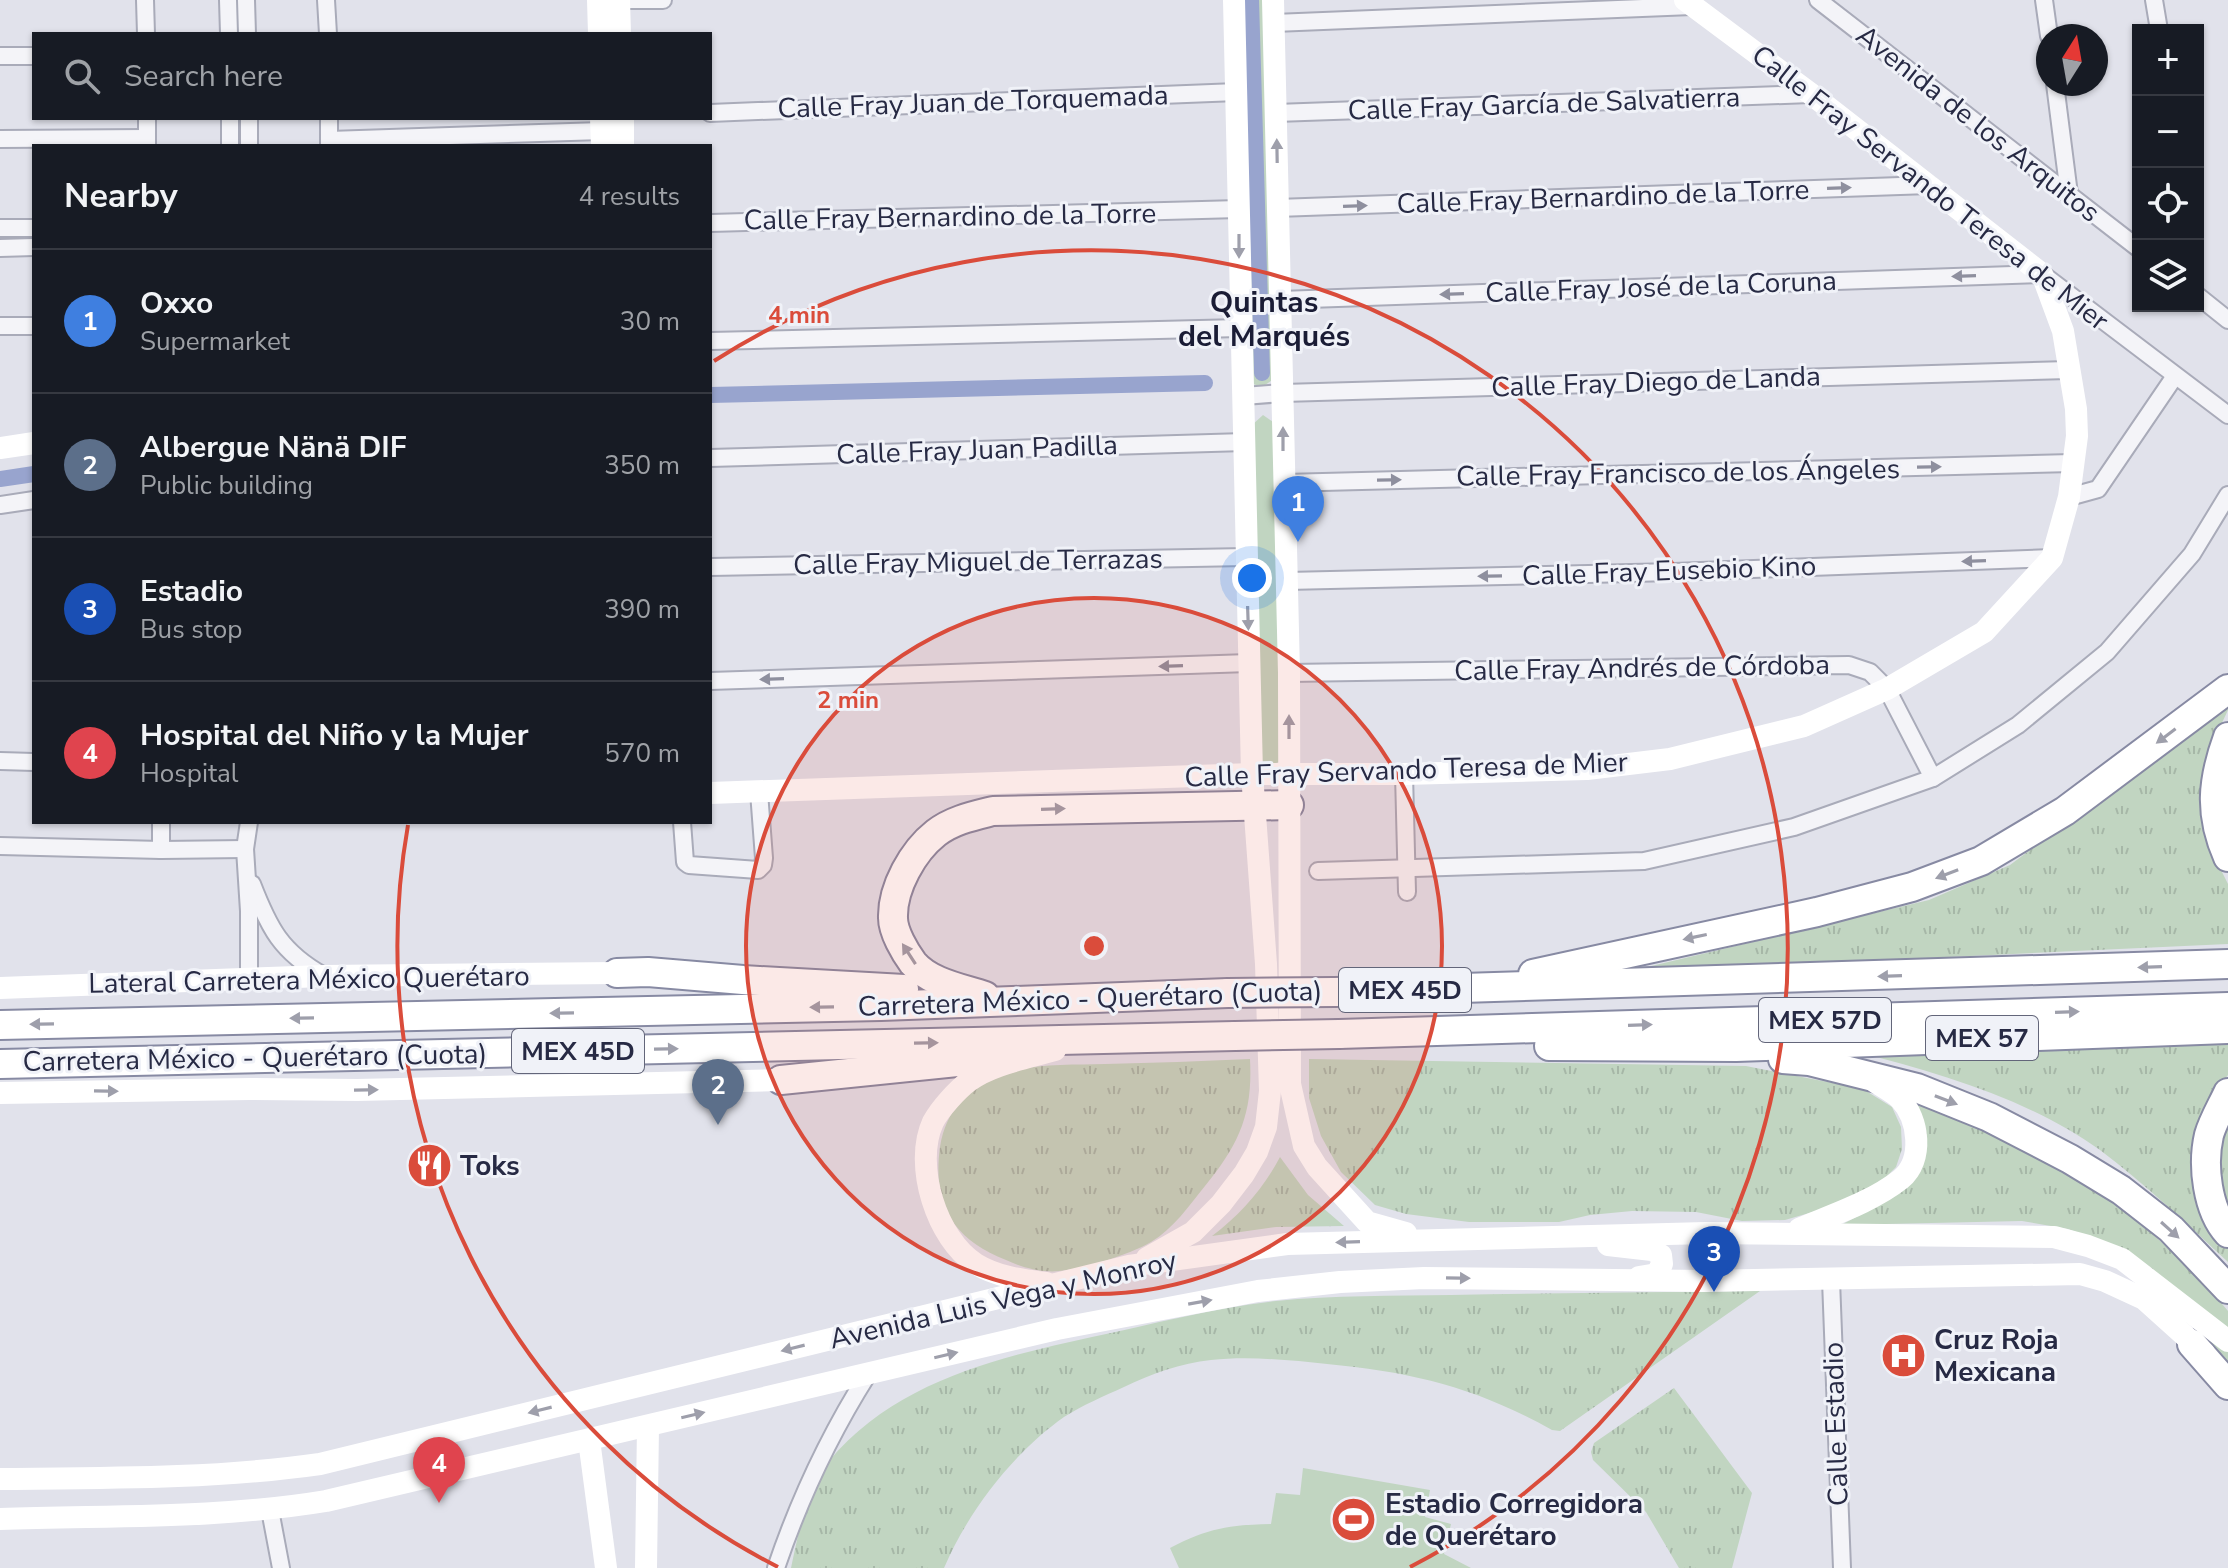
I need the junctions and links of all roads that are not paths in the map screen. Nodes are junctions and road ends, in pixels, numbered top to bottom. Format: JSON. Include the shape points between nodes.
{"nodes":[{"id":1,"x":145,"y":0,"type":"edge"},
{"id":2,"x":228,"y":0,"type":"edge"},
{"id":3,"x":246,"y":0,"type":"edge"},
{"id":4,"x":326,"y":0,"type":"edge"},
{"id":5,"x":612,"y":0,"type":"edge"},
{"id":6,"x":663,"y":0,"type":"edge"},
{"id":7,"x":1234,"y":0,"type":"edge"},
{"id":8,"x":1273,"y":0,"type":"edge"},
{"id":9,"x":1818,"y":0,"type":"edge"},
{"id":10,"x":2044,"y":0,"type":"edge"},
{"id":11,"x":2154,"y":0,"type":"edge"},
{"id":12,"x":1688,"y":3,"type":"edge"},
{"id":13,"x":1274,"y":23,"type":"junction"},
{"id":14,"x":2047,"y":24,"type":"edge"},
{"id":15,"x":2158,"y":24,"type":"edge"},
{"id":16,"x":146,"y":32,"type":"edge"},
{"id":17,"x":229,"y":32,"type":"edge"},
{"id":18,"x":247,"y":32,"type":"edge"},
{"id":19,"x":328,"y":32,"type":"edge"},
{"id":20,"x":600,"y":32,"type":"edge"},
{"id":21,"x":620,"y":32,"type":"edge"},
{"id":22,"x":0,"y":56,"type":"edge"},
{"id":23,"x":32,"y":56,"type":"edge"},
{"id":24,"x":1237,"y":92,"type":"junction"},
{"id":25,"x":1811,"y":94,"type":"junction"},
{"id":26,"x":2057,"y":96,"type":"edge"},
{"id":27,"x":712,"y":113,"type":"edge"},
{"id":28,"x":1276,"y":113,"type":"junction"},
{"id":29,"x":147,"y":120,"type":"edge"},
{"id":30,"x":230,"y":120,"type":"edge"},
{"id":31,"x":249,"y":120,"type":"edge"},
{"id":32,"x":329,"y":120,"type":"edge"},
{"id":33,"x":623,"y":120,"type":"edge"},
{"id":34,"x":602,"y":132,"type":"edge"},
{"id":35,"x":0,"y":139,"type":"edge"},
{"id":36,"x":147,"y":142,"type":"edge"},
{"id":37,"x":329,"y":143,"type":"edge"},
{"id":38,"x":230,"y":144,"type":"edge"},
{"id":39,"x":249,"y":144,"type":"edge"},
{"id":40,"x":623,"y":144,"type":"edge"},
{"id":41,"x":1929,"y":185,"type":"junction"},
{"id":42,"x":2069,"y":194,"type":"junction"},
{"id":43,"x":1277,"y":208,"type":"junction"},
{"id":44,"x":1239,"y":209,"type":"junction"},
{"id":45,"x":712,"y":223,"type":"edge"},
{"id":46,"x":0,"y":228,"type":"edge"},
{"id":47,"x":32,"y":228,"type":"edge"},
{"id":48,"x":2132,"y":243,"type":"edge"},
{"id":49,"x":32,"y":247,"type":"edge"},
{"id":50,"x":0,"y":248,"type":"edge"},
{"id":51,"x":2042,"y":274,"type":"junction"},
{"id":52,"x":1280,"y":300,"type":"junction"},
{"id":53,"x":2204,"y":301,"type":"edge"},
{"id":54,"x":2228,"y":320,"type":"edge"},
{"id":55,"x":0,"y":326,"type":"edge"},
{"id":56,"x":32,"y":326,"type":"edge"},
{"id":57,"x":1240,"y":328,"type":"junction"},
{"id":58,"x":712,"y":341,"type":"edge"},
{"id":59,"x":2068,"y":370,"type":"junction"},
{"id":60,"x":2175,"y":376,"type":"junction"},
{"id":61,"x":1283,"y":393,"type":"junction"},
{"id":62,"x":1244,"y":396,"type":"junction"},
{"id":63,"x":2228,"y":415,"type":"edge"},
{"id":64,"x":1245,"y":442,"type":"junction"},
{"id":65,"x":32,"y":443,"type":"edge"},
{"id":66,"x":0,"y":448,"type":"edge"},
{"id":67,"x":712,"y":458,"type":"edge"},
{"id":68,"x":2072,"y":463,"type":"junction"},
{"id":69,"x":1284,"y":483,"type":"junction"},
{"id":70,"x":2228,"y":495,"type":"edge"},
{"id":71,"x":2069,"y":497,"type":"junction"},
{"id":72,"x":32,"y":500,"type":"edge"},
{"id":73,"x":0,"y":505,"type":"edge"},
{"id":74,"x":1246,"y":557,"type":"junction"},
{"id":75,"x":2052,"y":558,"type":"junction"},
{"id":76,"x":712,"y":567,"type":"edge"},
{"id":77,"x":1287,"y":581,"type":"junction"},
{"id":78,"x":1249,"y":663,"type":"junction"},
{"id":79,"x":1289,"y":673,"type":"junction"},
{"id":80,"x":712,"y":681,"type":"edge"},
{"id":81,"x":1887,"y":689,"type":"junction"},
{"id":82,"x":2228,"y":689,"type":"edge"},
{"id":83,"x":2228,"y":737,"type":"edge"},
{"id":84,"x":0,"y":761,"type":"edge"},
{"id":85,"x":32,"y":762,"type":"edge"},
{"id":86,"x":1252,"y":774,"type":"junction"},
{"id":87,"x":1289,"y":774,"type":"junction"},
{"id":88,"x":1404,"y":774,"type":"junction"},
{"id":89,"x":1933,"y":778,"type":"junction"},
{"id":90,"x":759,"y":792,"type":"junction"},
{"id":91,"x":712,"y":793,"type":"edge"},
{"id":92,"x":1254,"y":804,"type":"junction"},
{"id":93,"x":1289,"y":805,"type":"junction"},
{"id":94,"x":161,"y":824,"type":"edge"},
{"id":95,"x":247,"y":824,"type":"edge"},
{"id":96,"x":682,"y":824,"type":"edge"},
{"id":97,"x":0,"y":846,"type":"edge"},
{"id":98,"x":245,"y":849,"type":"junction"},
{"id":99,"x":161,"y":850,"type":"junction"},
{"id":100,"x":2228,"y":857,"type":"edge"},
{"id":101,"x":1405,"y":870,"type":"junction"},
{"id":102,"x":247,"y":871,"type":"junction"},
{"id":103,"x":1318,"y":871,"type":"dead end"},
{"id":104,"x":1407,"y":892,"type":"dead end"},
{"id":105,"x":2228,"y":964,"type":"edge"},
{"id":106,"x":617,"y":973,"type":"joint"},
{"id":107,"x":324,"y":976,"type":"junction"},
{"id":108,"x":249,"y":980,"type":"junction"},
{"id":109,"x":0,"y":988,"type":"edge"},
{"id":110,"x":1474,"y":988,"type":"junction"},
{"id":111,"x":992,"y":1002,"type":"junction"},
{"id":112,"x":2228,"y":1007,"type":"edge"},
{"id":113,"x":0,"y":1025,"type":"edge"},
{"id":114,"x":2228,"y":1029,"type":"edge"},
{"id":115,"x":1422,"y":1032,"type":"junction"},
{"id":116,"x":1155,"y":1038,"type":"junction"},
{"id":117,"x":1736,"y":1047,"type":"junction"},
{"id":118,"x":1055,"y":1050,"type":"junction"},
{"id":119,"x":0,"y":1064,"type":"edge"},
{"id":120,"x":1866,"y":1076,"type":"junction"},
{"id":121,"x":781,"y":1080,"type":"joint"},
{"id":122,"x":0,"y":1093,"type":"edge"},
{"id":123,"x":2228,"y":1093,"type":"edge"},
{"id":124,"x":1789,"y":1232,"type":"junction"},
{"id":125,"x":2228,"y":1233,"type":"edge"},
{"id":126,"x":1546,"y":1235,"type":"junction"},
{"id":127,"x":1443,"y":1239,"type":"junction"},
{"id":128,"x":1129,"y":1266,"type":"junction"},
{"id":129,"x":1831,"y":1280,"type":"junction"},
{"id":130,"x":1614,"y":1281,"type":"junction"},
{"id":131,"x":1059,"y":1285,"type":"junction"},
{"id":132,"x":2228,"y":1289,"type":"edge"},
{"id":133,"x":2228,"y":1341,"type":"edge"},
{"id":134,"x":2211,"y":1358,"type":"edge"},
{"id":135,"x":868,"y":1374,"type":"junction"},
{"id":136,"x":2228,"y":1385,"type":"edge"},
{"id":137,"x":648,"y":1426,"type":"junction"},
{"id":138,"x":589,"y":1440,"type":"junction"},
{"id":139,"x":320,"y":1464,"type":"junction"},
{"id":140,"x":0,"y":1479,"type":"edge"},
{"id":141,"x":326,"y":1501,"type":"junction"},
{"id":142,"x":270,"y":1510,"type":"junction"},
{"id":143,"x":0,"y":1519,"type":"edge"},
{"id":144,"x":281,"y":1568,"type":"edge"},
{"id":145,"x":606,"y":1568,"type":"edge"},
{"id":146,"x":646,"y":1568,"type":"edge"},
{"id":147,"x":776,"y":1568,"type":"edge"},
{"id":148,"x":1842,"y":1568,"type":"edge"}],
"edges":[{"from":1,"to":16,"type":"street"},
{"from":2,"to":17,"type":"street"},
{"from":3,"to":18,"type":"street"},
{"from":4,"to":19,"type":"street"},
{"from":5,"to":6,"type":"street"},
{"from":5,"to":20,"type":"main road"},
{"from":5,"to":21,"type":"main road"},
{"from":7,"to":24,"type":"main road"},
{"from":8,"to":13,"type":"main road"},
{"from":9,"to":42,"type":"street","name":"Avenida de los Arquitos"},
{"from":10,"to":14,"type":"street"},
{"from":11,"to":15,"type":"street"},
{"from":12,"to":13,"type":"street"},
{"from":12,"to":25,"type":"main road","name":"Calle Fray Servando Teresa de Mier"},
{"from":13,"to":28,"type":"main road"},
{"from":22,"to":23,"type":"street"},
{"from":24,"to":27,"type":"street","name":"Calle Fray Juan de Torquemada"},
{"from":24,"to":44,"type":"main road"},
{"from":25,"to":28,"type":"street","name":"Calle Fray García de Salvatierra"},
{"from":25,"to":41,"type":"main road","name":"Calle Fray Servando Teresa de Mier"},
{"from":26,"to":42,"type":"street"},
{"from":43,"to":28,"type":"main road","one_way":true},
{"from":29,"to":36,"type":"street"},
{"from":30,"to":38,"type":"street"},
{"from":31,"to":39,"type":"street"},
{"from":32,"to":37,"type":"street"},
{"from":33,"to":40,"type":"main road"},
{"from":34,"to":37,"type":"street"},
{"from":35,"to":36,"type":"street"},
{"from":43,"to":41,"type":"street","name":"Calle Fray Bernardino de la Torre","one_way":true},
{"from":41,"to":51,"type":"main road","name":"Calle Fray Servando Teresa de Mier"},
{"from":42,"to":48,"type":"street","name":"Avenida de los Arquitos"},
{"from":43,"to":52,"type":"main road"},
{"from":44,"to":45,"type":"street","name":"Calle Fray Bernardino de la Torre"},
{"from":44,"to":57,"type":"main road","one_way":true},
{"from":46,"to":47,"type":"street"},
{"from":49,"to":50,"type":"street"},
{"from":51,"to":52,"type":"street","name":"Calle Fray José de la Coruna","one_way":true},
{"from":51,"to":59,"type":"main road","name":"Calle Fray Servando Teresa de Mier","via":[[2063,331]]},
{"from":51,"to":60,"type":"street","name":"Calle Fray Servando Teresa de Mier"},
{"from":52,"to":61,"type":"main road"},
{"from":53,"to":54,"type":"street"},
{"from":55,"to":56,"type":"street"},
{"from":57,"to":58,"type":"street"},
{"from":57,"to":62,"type":"main road"},
{"from":59,"to":61,"type":"street","name":"Calle Fray Diego de Landa"},
{"from":59,"to":68,"type":"main road","name":"Calle Fray Servando Teresa de Mier","via":[[2076,409]]},
{"from":60,"to":63,"type":"street","name":"Calle Fray Servando Teresa de Mier"},
{"from":60,"to":71,"type":"street","via":[[2098,489]]},
{"from":61,"to":62,"type":"street","name":"Calle Fray Diego de Landa"},
{"from":69,"to":61,"type":"main road","one_way":true},
{"from":62,"to":64,"type":"main road"},
{"from":64,"to":67,"type":"street","name":"Calle Fray Juan Padilla"},
{"from":64,"to":74,"type":"main road"},
{"from":65,"to":66,"type":"main road"},
{"from":69,"to":68,"type":"street","name":"Calle Fray Francisco de los Ángeles","one_way":true},
{"from":68,"to":71,"type":"main road","name":"Calle Fray Servando Teresa de Mier"},
{"from":69,"to":77,"type":"main road"},
{"from":70,"to":89,"type":"street","via":[[2192,554],[2107,652],[2018,725]]},
{"from":71,"to":75,"type":"main road","name":"Calle Fray Servando Teresa de Mier"},
{"from":72,"to":73,"type":"street"},
{"from":74,"to":76,"type":"street","name":"Calle Fray Miguel de Terrazas"},
{"from":74,"to":78,"type":"main road","one_way":true},
{"from":75,"to":77,"type":"street","name":"Calle Fray Eusebio Kino","one_way":true},
{"from":75,"to":81,"type":"main road","name":"Calle Fray Servando Teresa de Mier","via":[[1984,632]]},
{"from":77,"to":79,"type":"main road"},
{"from":78,"to":80,"type":"street","one_way":true},
{"from":78,"to":86,"type":"main road"},
{"from":79,"to":81,"type":"street","name":"Calle Fray Andrés de Córdoba","via":[[1849,665],[1870,672]]},
{"from":87,"to":79,"type":"main road","one_way":true},
{"from":81,"to":88,"type":"main road","name":"Calle Fray Servando Teresa de Mier","via":[[1804,726],[1670,759],[1587,769]]},
{"from":81,"to":89,"type":"street","name":"Calle Fray Andrés de Córdoba"},
{"from":82,"to":110,"type":"highway","one_way":true,"via":[[2065,811],[1981,861],[1912,887],[1817,912]]},
{"from":83,"to":100,"type":"highway","via":[[2214,779],[2216,830]]},
{"from":84,"to":85,"type":"street"},
{"from":86,"to":87,"type":"main road","name":"Calle Fray Servando Teresa de Mier"},
{"from":86,"to":90,"type":"main road","name":"Calle Fray Servando Teresa de Mier"},
{"from":86,"to":92,"type":"main road"},
{"from":87,"to":88,"type":"main road","name":"Calle Fray Servando Teresa de Mier"},
{"from":87,"to":93,"type":"main road"},
{"from":88,"to":101,"type":"street"},
{"from":89,"to":101,"type":"street","via":[[1794,827],[1644,861]]},
{"from":90,"to":91,"type":"main road","name":"Calle Fray Servando Teresa de Mier"},
{"from":90,"to":96,"type":"street","via":[[764,858],[758,870],[685,862]]},
{"from":92,"to":93,"type":"highway"},
{"from":111,"to":92,"type":"highway","one_way":true,"via":[[935,980],[914,964],[893,920],[906,872],[936,833],[962,818],[993,811]]},
{"from":92,"to":128,"type":"main road","via":[[1268,1028],[1266,1127],[1257,1152],[1221,1204],[1193,1232]]},
{"from":93,"to":127,"type":"main road","via":[[1290,1084],[1304,1146],[1367,1222]]},
{"from":94,"to":99,"type":"street"},
{"from":95,"to":98,"type":"street"},
{"from":97,"to":99,"type":"street"},
{"from":98,"to":99,"type":"street"},
{"from":98,"to":102,"type":"street"},
{"from":101,"to":103,"type":"street"},
{"from":101,"to":104,"type":"street"},
{"from":102,"to":107,"type":"street","via":[[282,945]]},
{"from":102,"to":108,"type":"street"},
{"from":105,"to":110,"type":"highway","name":"Carretera México - Querétaro (Cuota)","number":"MEX 45D","one_way":true},
{"from":106,"to":107,"type":"main road","name":"Lateral Carretera México Querétaro"},
{"from":106,"to":111,"type":"highway","via":[[937,992]]},
{"from":107,"to":108,"type":"main road","name":"Lateral Carretera México Querétaro"},
{"from":108,"to":109,"type":"main road","name":"Lateral Carretera México Querétaro"},
{"from":110,"to":111,"type":"highway","name":"Carretera México - Querétaro (Cuota)","number":"MEX 45D","bridge":true},
{"from":111,"to":113,"type":"highway","name":"Carretera México - Querétaro (Cuota)","number":"MEX 45D","one_way":true},
{"from":115,"to":112,"type":"highway","name":"Carretera México - Querétaro (Cuota)","number":"MEX 57D","one_way":true},
{"from":114,"to":117,"type":"highway","name":"Carretera México - Querétaro (Cuota)","number":"MEX 57"},
{"from":115,"to":116,"type":"highway","name":"Carretera México - Querétaro (Cuota)","number":"MEX 45D","bridge":true},
{"from":115,"to":117,"type":"highway","name":"Carretera México - Querétaro (Cuota)","number":"MEX 57","via":[[1534,1046]]},
{"from":116,"to":118,"type":"highway"},
{"from":119,"to":116,"type":"highway","name":"Carretera México - Querétaro (Cuota)","number":"MEX 45D","one_way":true},
{"from":117,"to":120,"type":"highway"},
{"from":118,"to":121,"type":"highway"},
{"from":118,"to":131,"type":"main road","via":[[970,1080],[933,1122],[927,1152],[935,1210],[961,1253],[992,1273]]},
{"from":120,"to":124,"type":"main road","via":[[1900,1098],[1912,1120],[1916,1155],[1909,1170],[1841,1212]]},
{"from":120,"to":132,"type":"highway","one_way":true,"via":[[1917,1088],[1989,1117],[2070,1159],[2171,1229]]},
{"from":122,"to":121,"type":"main road","one_way":true},
{"from":123,"to":125,"type":"highway","via":[[2209,1134],[2207,1184],[2218,1222]]},
{"from":124,"to":126,"type":"main road","name":"Avenida Luis Vega y Monroy"},
{"from":124,"to":133,"type":"main road","name":"Avenida Luis Vega y Monroy","via":[[2054,1237],[2122,1259]]},
{"from":126,"to":127,"type":"main road","name":"Avenida Luis Vega y Monroy"},
{"from":126,"to":130,"type":"main road","via":[[1661,1255],[1661,1268],[1652,1276]]},
{"from":127,"to":128,"type":"main road","name":"Avenida Luis Vega y Monroy","one_way":true,"via":[[1287,1244]]},
{"from":128,"to":131,"type":"main road","name":"Avenida Luis Vega y Monroy"},
{"from":129,"to":130,"type":"main road","name":"Avenida Luis Vega y Monroy"},
{"from":129,"to":134,"type":"main road","name":"Avenida Luis Vega y Monroy","via":[[2080,1274],[2144,1299]]},
{"from":129,"to":148,"type":"street","name":"Calle Estadio"},
{"from":135,"to":130,"type":"main road","name":"Avenida Luis Vega y Monroy","one_way":true,"via":[[1057,1329],[1258,1291],[1424,1278]]},
{"from":131,"to":139,"type":"main road","name":"Avenida Luis Vega y Monroy","one_way":true},
{"from":134,"to":136,"type":"highway"},
{"from":137,"to":135,"type":"main road","name":"Avenida Luis Vega y Monroy","one_way":true},
{"from":135,"to":147,"type":"street","via":[[827,1446]]},
{"from":137,"to":138,"type":"main road","name":"Avenida Luis Vega y Monroy"},
{"from":137,"to":146,"type":"main road"},
{"from":138,"to":141,"type":"main road","name":"Avenida Luis Vega y Monroy"},
{"from":138,"to":145,"type":"main road"},
{"from":139,"to":140,"type":"main road","name":"Avenida Luis Vega y Monroy","via":[[175,1478]]},
{"from":139,"to":141,"type":"main road","via":[[311,1485]]},
{"from":141,"to":142,"type":"main road","name":"Avenida Luis Vega y Monroy"},
{"from":142,"to":143,"type":"main road","name":"Avenida Luis Vega y Monroy"},
{"from":142,"to":144,"type":"street"}]}
